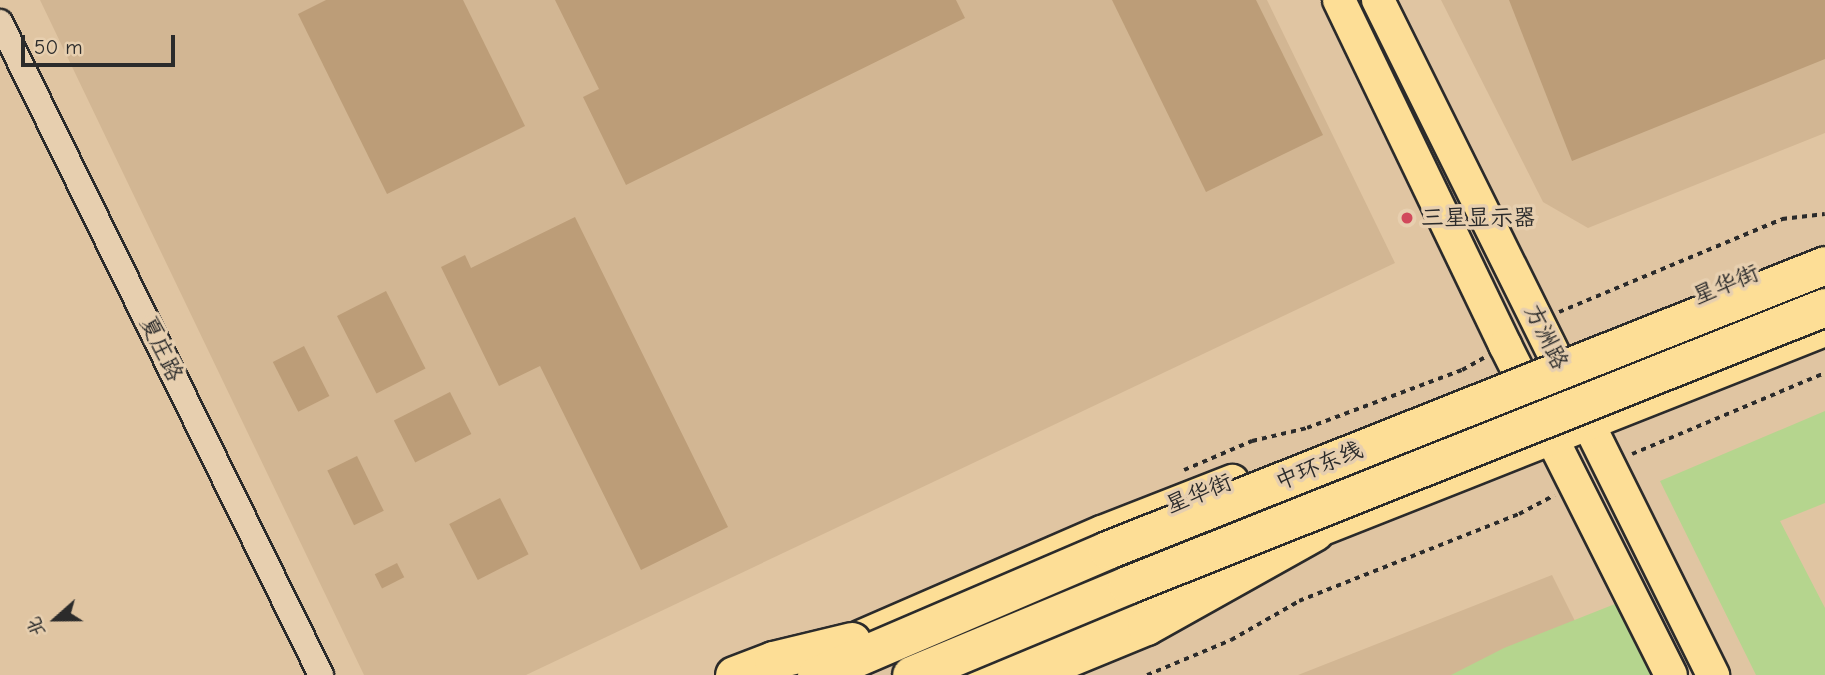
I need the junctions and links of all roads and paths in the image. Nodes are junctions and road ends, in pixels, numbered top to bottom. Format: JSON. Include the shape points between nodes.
{"nodes":[{"id":1,"x":1339,"y":0,"type":"edge"},
{"id":2,"x":1378,"y":0,"type":"edge"},
{"id":3,"x":0,"y":22,"type":"edge"},
{"id":4,"x":1825,"y":214,"type":"edge"},
{"id":5,"x":1825,"y":245,"type":"edge"},
{"id":6,"x":1825,"y":265,"type":"edge"},
{"id":7,"x":1825,"y":307,"type":"edge"},
{"id":8,"x":1540,"y":325,"type":"junction"},
{"id":9,"x":1825,"y":330,"type":"edge"},
{"id":10,"x":1554,"y":353,"type":"junction"},
{"id":11,"x":1511,"y":356,"type":"junction"},
{"id":12,"x":1825,"y":373,"type":"edge"},
{"id":13,"x":1589,"y":424,"type":"junction"},
{"id":14,"x":1551,"y":439,"type":"junction"},
{"id":15,"x":1609,"y":465,"type":"junction"},
{"id":16,"x":1178,"y":472,"type":"dead end"},
{"id":17,"x":1575,"y":483,"type":"junction"},
{"id":18,"x":1314,"y":532,"type":"junction"},
{"id":19,"x":938,"y":620,"type":"junction"},
{"id":20,"x":321,"y":675,"type":"edge"},
{"id":21,"x":734,"y":675,"type":"edge"},
{"id":22,"x":773,"y":675,"type":"edge"},
{"id":23,"x":816,"y":675,"type":"edge"},
{"id":24,"x":911,"y":675,"type":"edge"},
{"id":25,"x":976,"y":675,"type":"edge"},
{"id":26,"x":1027,"y":675,"type":"edge"},
{"id":27,"x":1147,"y":675,"type":"edge"},
{"id":28,"x":1671,"y":675,"type":"edge"},
{"id":29,"x":1713,"y":675,"type":"edge"}],
"edges":[{"from":1,"to":11,"type":"main road","name":"方洲路"},
{"from":2,"to":8,"type":"main road","name":"方洲路"},
{"from":3,"to":20,"type":"street","name":"夏庄路"},
{"from":4,"to":8,"type":"path","via":[[1782,219],[1571,305]]},
{"from":5,"to":10,"type":"main road","name":"星华街"},
{"from":6,"to":19,"type":"highway","name":"中环东线","bridge":true},
{"from":7,"to":24,"type":"highway","name":"中环东线","bridge":true},
{"from":8,"to":10,"type":"main road","name":"方洲路"},
{"from":9,"to":13,"type":"main road"},
{"from":10,"to":11,"type":"main road","name":"星华街"},
{"from":10,"to":13,"type":"main road","name":"方洲路"},
{"from":11,"to":14,"type":"main road","name":"方洲路"},
{"from":11,"to":16,"type":"path","via":[[1307,428],[1252,441]]},
{"from":11,"to":22,"type":"main road","name":"星华街"},
{"from":12,"to":15,"type":"path"},
{"from":13,"to":14,"type":"main road"},
{"from":13,"to":15,"type":"main road","name":"方洲路"},
{"from":14,"to":17,"type":"main road","name":"方洲路"},
{"from":14,"to":18,"type":"main road"},
{"from":15,"to":29,"type":"main road","name":"方洲路"},
{"from":17,"to":27,"type":"path","via":[[1519,514],[1299,601],[1231,640]]},
{"from":17,"to":28,"type":"main road","name":"方洲路"},
{"from":18,"to":25,"type":"main road"},
{"from":18,"to":26,"type":"highway","via":[[1146,626]]},
{"from":19,"to":21,"type":"highway","bridge":true,"via":[[773,660]]},
{"from":19,"to":23,"type":"highway","name":"中环东线","bridge":true}]}
